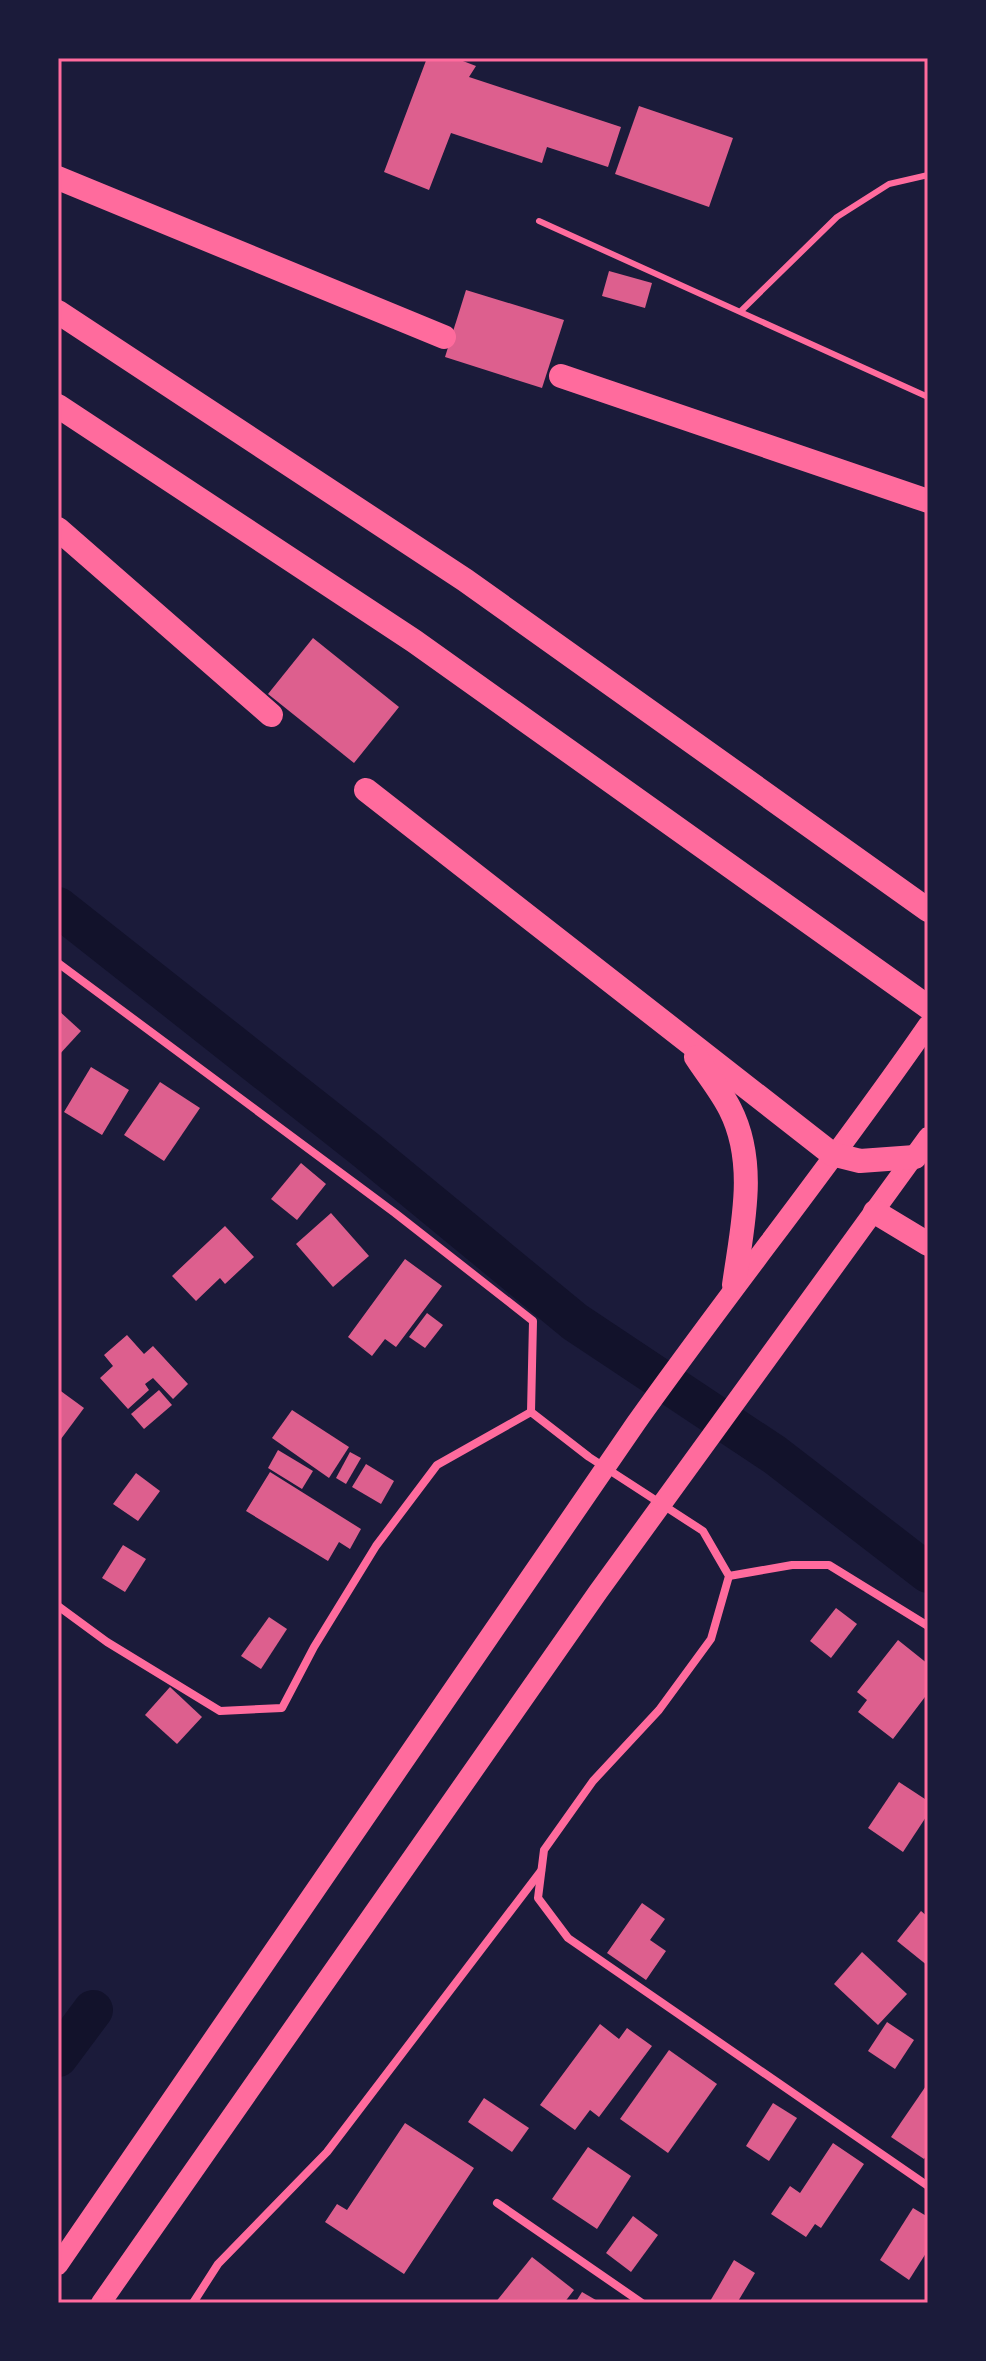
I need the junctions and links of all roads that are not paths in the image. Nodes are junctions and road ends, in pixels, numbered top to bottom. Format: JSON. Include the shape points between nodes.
{"nodes":[{"id":1,"x":928,"y":175,"type":"edge"},
{"id":2,"x":58,"y":178,"type":"edge"},
{"id":3,"x":539,"y":221,"type":"dead end"},
{"id":4,"x":742,"y":310,"type":"junction"},
{"id":5,"x":58,"y":312,"type":"edge"},
{"id":6,"x":444,"y":337,"type":"dead end"},
{"id":7,"x":561,"y":376,"type":"dead end"},
{"id":8,"x":928,"y":397,"type":"edge"},
{"id":9,"x":58,"y":406,"type":"edge"},
{"id":10,"x":928,"y":501,"type":"edge"},
{"id":11,"x":58,"y":529,"type":"edge"},
{"id":12,"x":271,"y":715,"type":"dead end"},
{"id":13,"x":366,"y":790,"type":"dead end"},
{"id":14,"x":928,"y":910,"type":"edge"},
{"id":15,"x":58,"y":963,"type":"edge"},
{"id":16,"x":928,"y":1007,"type":"edge"},
{"id":17,"x":928,"y":1025,"type":"edge"},
{"id":18,"x":686,"y":1041,"type":"junction"},
{"id":19,"x":922,"y":1146,"type":"edge"},
{"id":20,"x":832,"y":1154,"type":"junction"},
{"id":21,"x":875,"y":1212,"type":"junction"},
{"id":22,"x":928,"y":1244,"type":"edge"},
{"id":23,"x":730,"y":1291,"type":"junction"},
{"id":24,"x":531,"y":1412,"type":"junction"},
{"id":25,"x":729,"y":1576,"type":"junction"},
{"id":26,"x":58,"y":1606,"type":"edge"},
{"id":27,"x":928,"y":1626,"type":"edge"},
{"id":28,"x":541,"y":1871,"type":"junction"},
{"id":29,"x":928,"y":2186,"type":"edge"},
{"id":30,"x":497,"y":2203,"type":"dead end"},
{"id":31,"x":58,"y":2265,"type":"edge"},
{"id":32,"x":101,"y":2303,"type":"edge"},
{"id":33,"x":193,"y":2303,"type":"edge"},
{"id":34,"x":642,"y":2303,"type":"edge"}],
"edges":[{"from":1,"to":4,"type":"lane","via":[[889,184],[837,217]]},
{"from":2,"to":6,"type":"highway"},
{"from":3,"to":4,"type":"lane"},
{"from":4,"to":8,"type":"lane"},
{"from":5,"to":14,"type":"highway","via":[[465,580]]},
{"from":7,"to":10,"type":"highway"},
{"from":9,"to":16,"type":"highway","via":[[414,641]]},
{"from":11,"to":12,"type":"highway"},
{"from":13,"to":18,"type":"highway"},
{"from":15,"to":24,"type":"street","via":[[533,1321]]},
{"from":17,"to":20,"type":"main road","via":[[865,1117]]},
{"from":18,"to":20,"type":"highway"},
{"from":18,"to":23,"type":"highway","via":[[730,1108],[741,1135],[745,1200]]},
{"from":19,"to":20,"type":"highway","via":[[860,1161]]},
{"from":19,"to":21,"type":"main road"},
{"from":20,"to":23,"type":"main road"},
{"from":21,"to":22,"type":"highway"},
{"from":21,"to":32,"type":"main road","via":[[598,1592]]},
{"from":23,"to":31,"type":"main road"},
{"from":24,"to":25,"type":"street","via":[[589,1457],[703,1531]]},
{"from":24,"to":26,"type":"street","via":[[437,1465],[376,1546],[282,1708],[220,1711]]},
{"from":25,"to":27,"type":"street","via":[[792,1565],[829,1565]]},
{"from":25,"to":28,"type":"street","via":[[711,1639],[659,1710],[593,1781],[544,1850]]},
{"from":28,"to":29,"type":"street","via":[[538,1898],[568,1938]]},
{"from":28,"to":33,"type":"street","via":[[327,2152],[218,2264]]},
{"from":30,"to":34,"type":"street"}]}
